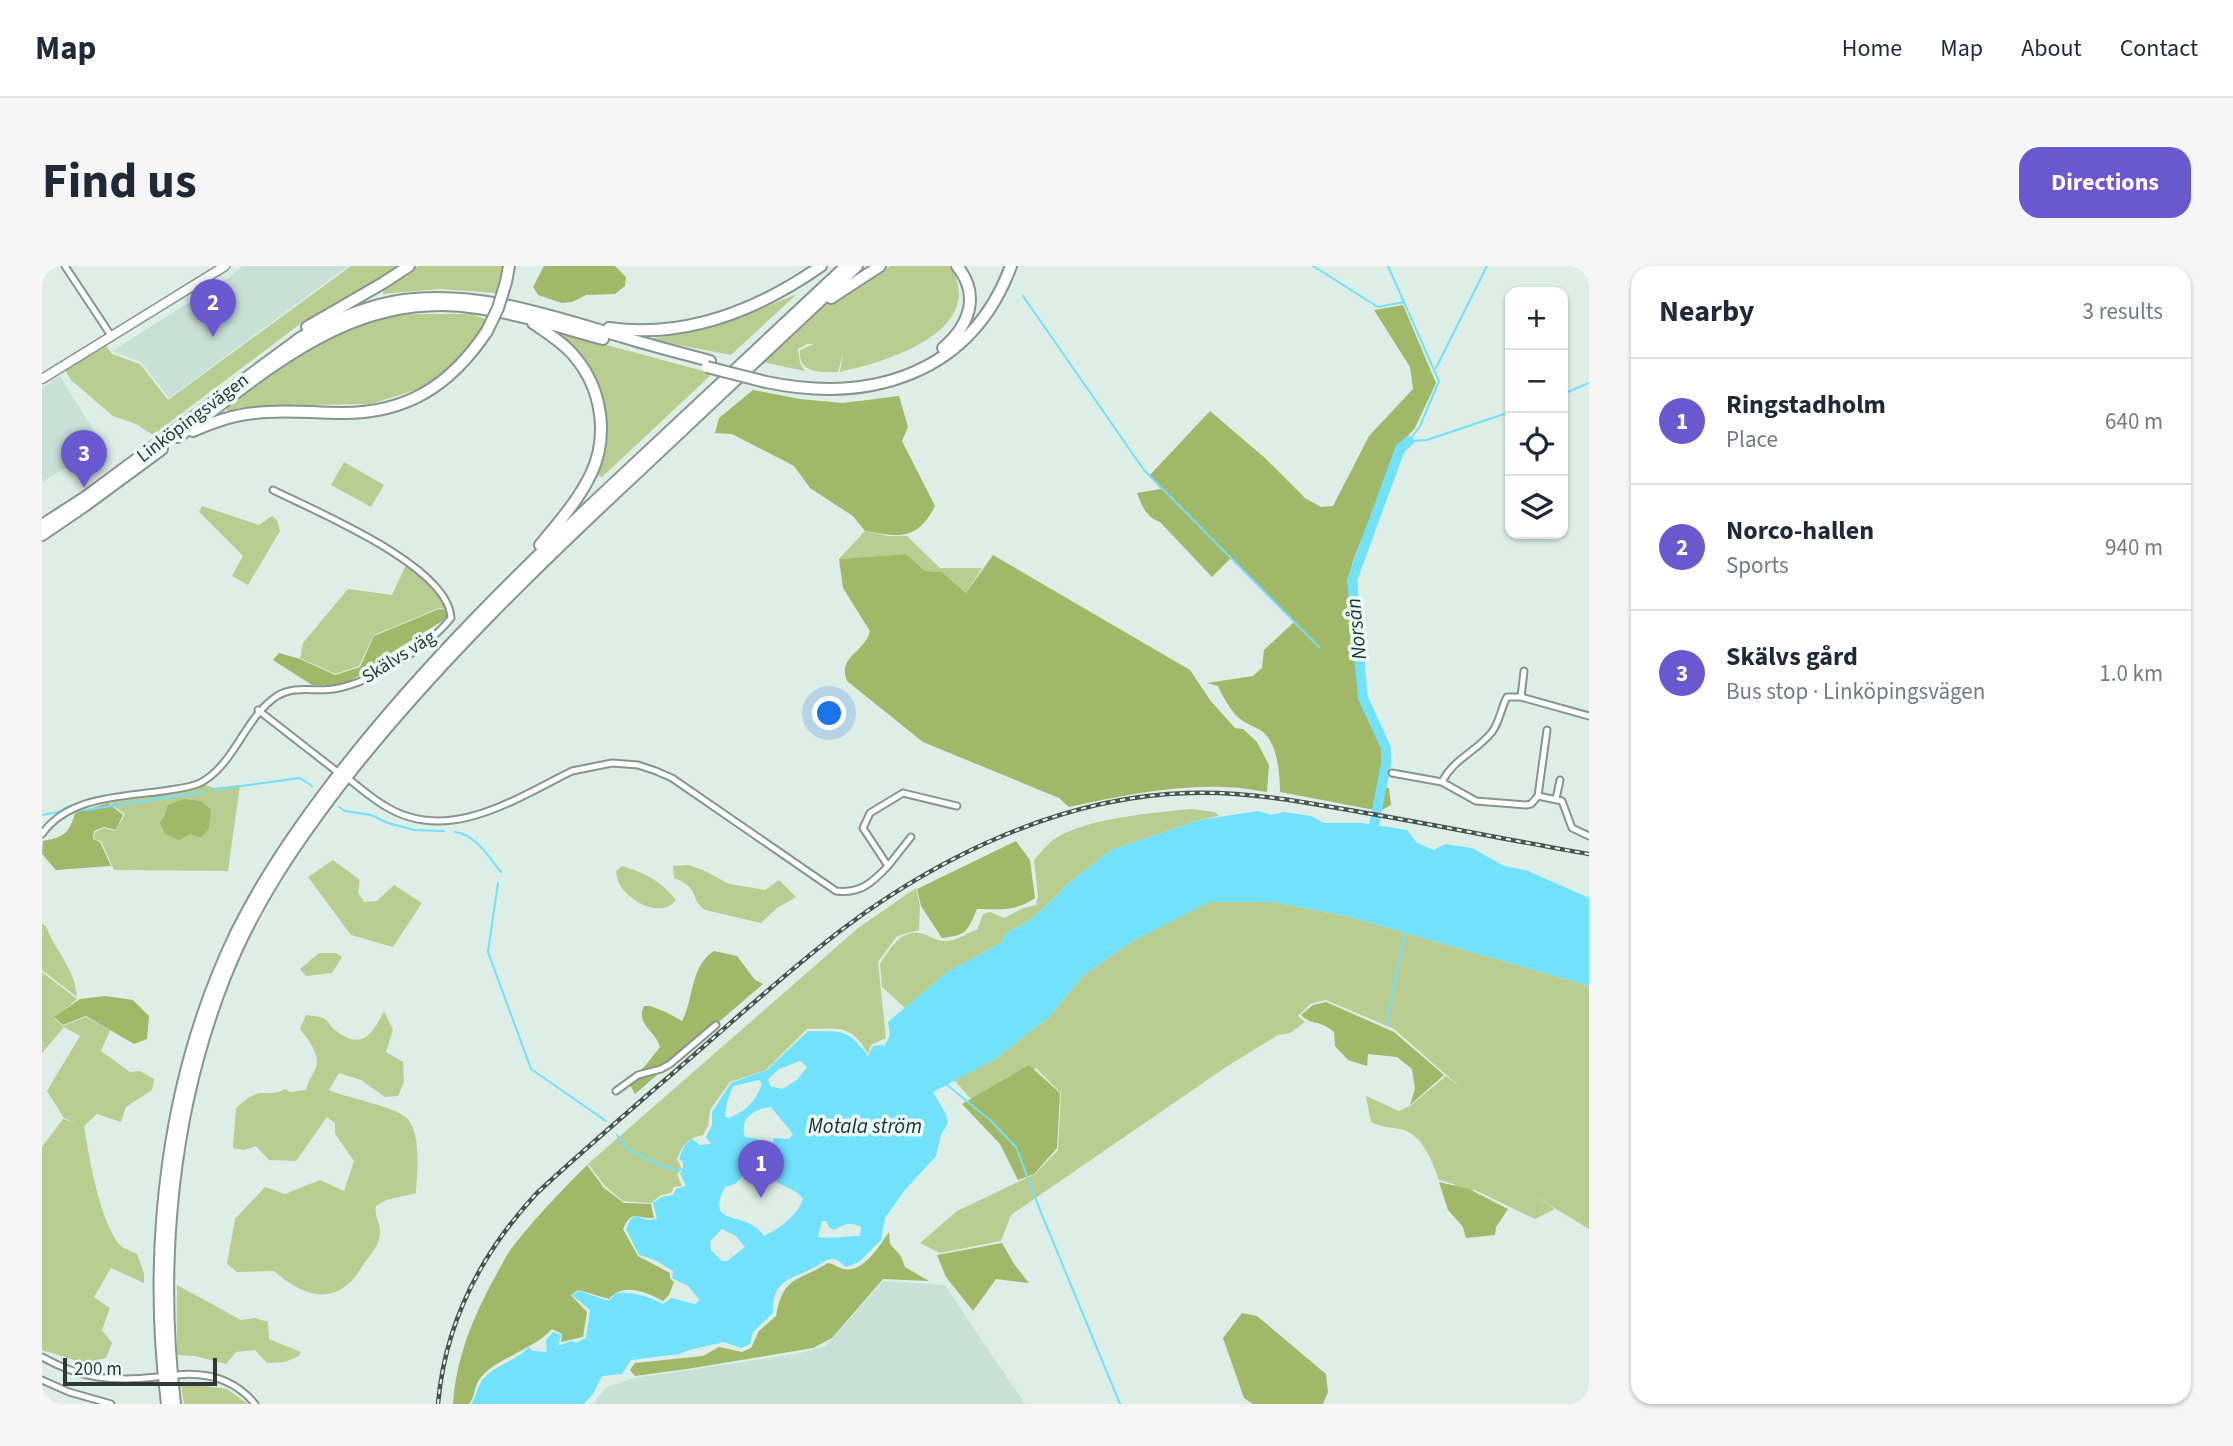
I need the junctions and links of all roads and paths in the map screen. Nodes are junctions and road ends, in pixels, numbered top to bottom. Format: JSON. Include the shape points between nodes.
{"nodes":[{"id":1,"x":65,"y":266,"type":"edge"},
{"id":2,"x":225,"y":266,"type":"edge"},
{"id":3,"x":409,"y":266,"type":"edge"},
{"id":4,"x":509,"y":266,"type":"edge"},
{"id":5,"x":821,"y":266,"type":"edge"},
{"id":6,"x":846,"y":266,"type":"edge"},
{"id":7,"x":857,"y":266,"type":"edge"},
{"id":8,"x":880,"y":266,"type":"edge"},
{"id":9,"x":957,"y":266,"type":"edge"},
{"id":10,"x":1011,"y":266,"type":"edge"},
{"id":11,"x":374,"y":310,"type":"junction"},
{"id":12,"x":524,"y":318,"type":"junction"},
{"id":13,"x":798,"y":322,"type":"junction"},
{"id":14,"x":575,"y":323,"type":"junction"},
{"id":15,"x":112,"y":337,"type":"junction"},
{"id":16,"x":273,"y":356,"type":"junction"},
{"id":17,"x":709,"y":364,"type":"junction"},
{"id":18,"x":42,"y":379,"type":"edge"},
{"id":19,"x":767,"y":379,"type":"junction"},
{"id":20,"x":177,"y":437,"type":"junction"},
{"id":21,"x":273,"y":490,"type":"dead end"},
{"id":22,"x":42,"y":525,"type":"edge"},
{"id":23,"x":42,"y":535,"type":"edge"},
{"id":24,"x":517,"y":575,"type":"junction"},
{"id":25,"x":1524,"y":671,"type":"dead end"},
{"id":26,"x":1519,"y":697,"type":"junction"},
{"id":27,"x":258,"y":710,"type":"junction"},
{"id":28,"x":1589,"y":716,"type":"edge"},
{"id":29,"x":1547,"y":730,"type":"dead end"},
{"id":30,"x":335,"y":769,"type":"dead end"},
{"id":31,"x":1392,"y":773,"type":"dead end"},
{"id":32,"x":350,"y":780,"type":"dead end"},
{"id":33,"x":1560,"y":780,"type":"dead end"},
{"id":34,"x":1441,"y":782,"type":"junction"},
{"id":35,"x":1538,"y":796,"type":"junction"},
{"id":36,"x":1556,"y":799,"type":"junction"},
{"id":37,"x":957,"y":806,"type":"dead end"},
{"id":38,"x":42,"y":834,"type":"edge"},
{"id":39,"x":1589,"y":836,"type":"edge"},
{"id":40,"x":911,"y":837,"type":"dead end"},
{"id":41,"x":888,"y":866,"type":"junction"},
{"id":42,"x":716,"y":1025,"type":"dead end"},
{"id":43,"x":616,"y":1091,"type":"dead end"},
{"id":44,"x":42,"y":1357,"type":"edge"},
{"id":45,"x":177,"y":1375,"type":"dead end"},
{"id":46,"x":157,"y":1377,"type":"dead end"},
{"id":47,"x":42,"y":1380,"type":"edge"},
{"id":48,"x":111,"y":1404,"type":"edge"},
{"id":49,"x":167,"y":1404,"type":"edge"},
{"id":50,"x":175,"y":1404,"type":"edge"},
{"id":51,"x":255,"y":1404,"type":"edge"}],
"edges":[{"from":1,"to":15,"type":"street"},
{"from":2,"to":15,"type":"street"},
{"from":3,"to":16,"type":"highway","via":[[306,327]]},
{"from":4,"to":20,"type":"highway","bridge":true,"via":[[487,331],[454,373],[429,391],[403,404],[356,413],[256,413]]},
{"from":5,"to":14,"type":"highway","via":[[773,296],[716,320],[655,330]]},
{"from":6,"to":24,"type":"highway"},
{"from":7,"to":13,"type":"highway"},
{"from":8,"to":13,"type":"highway"},
{"from":9,"to":19,"type":"highway","via":[[970,292],[965,324],[950,341],[918,363],[879,378],[848,383]]},
{"from":10,"to":19,"type":"highway","via":[[999,294],[976,326],[942,356],[912,373],[855,389],[811,389]]},
{"from":11,"to":12,"type":"highway","via":[[455,305]]},
{"from":11,"to":14,"type":"highway","via":[[405,300],[454,298]]},
{"from":11,"to":16,"type":"highway","via":[[318,328]]},
{"from":11,"to":20,"type":"highway","name":"Linköpingsvägen","via":[[304,344]]},
{"from":12,"to":17,"type":"highway"},
{"from":12,"to":24,"type":"highway","via":[[565,347],[587,373],[598,401],[601,433],[598,457],[583,488]]},
{"from":13,"to":50,"type":"highway","via":[[581,525],[439,666],[327,802],[258,907],[225,976],[206,1030],[181,1136],[168,1261]]},
{"from":14,"to":17,"type":"highway"},
{"from":15,"to":18,"type":"street"},
{"from":16,"to":22,"type":"highway","name":"Linköpingsvägen"},
{"from":17,"to":19,"type":"highway"},
{"from":20,"to":23,"type":"highway","name":"Linköpingsvägen"},
{"from":21,"to":27,"type":"street","name":"Skälvs väg","via":[[406,560],[439,589],[452,618],[403,658],[369,678],[336,688],[298,689],[279,695]]},
{"from":24,"to":49,"type":"highway","via":[[401,698],[320,798],[281,852],[218,974],[184,1081],[167,1176],[160,1289]]},
{"from":25,"to":26,"type":"street"},
{"from":26,"to":28,"type":"street"},
{"from":26,"to":34,"type":"street","via":[[1507,697],[1490,734],[1453,764]]},
{"from":27,"to":30,"type":"street"},
{"from":27,"to":38,"type":"street","name":"Skälvs väg","via":[[222,764],[200,782],[80,805],[58,817]]},
{"from":29,"to":35,"type":"street"},
{"from":31,"to":34,"type":"street"},
{"from":32,"to":41,"type":"street","via":[[408,817],[449,822],[473,817],[587,766],[638,765],[671,778],[836,891],[865,888]]},
{"from":33,"to":36,"type":"street"},
{"from":34,"to":35,"type":"street","via":[[1476,801],[1526,805]]},
{"from":35,"to":36,"type":"street"},
{"from":36,"to":39,"type":"street","via":[[1565,804],[1572,828]]},
{"from":37,"to":41,"type":"street","via":[[903,793],[870,813],[863,828]]},
{"from":40,"to":41,"type":"street"},
{"from":42,"to":43,"type":"street","via":[[670,1064],[638,1075]]},
{"from":44,"to":46,"type":"street","via":[[83,1376],[110,1380]]},
{"from":45,"to":51,"type":"street","via":[[216,1377]]},
{"from":47,"to":48,"type":"street"}]}
